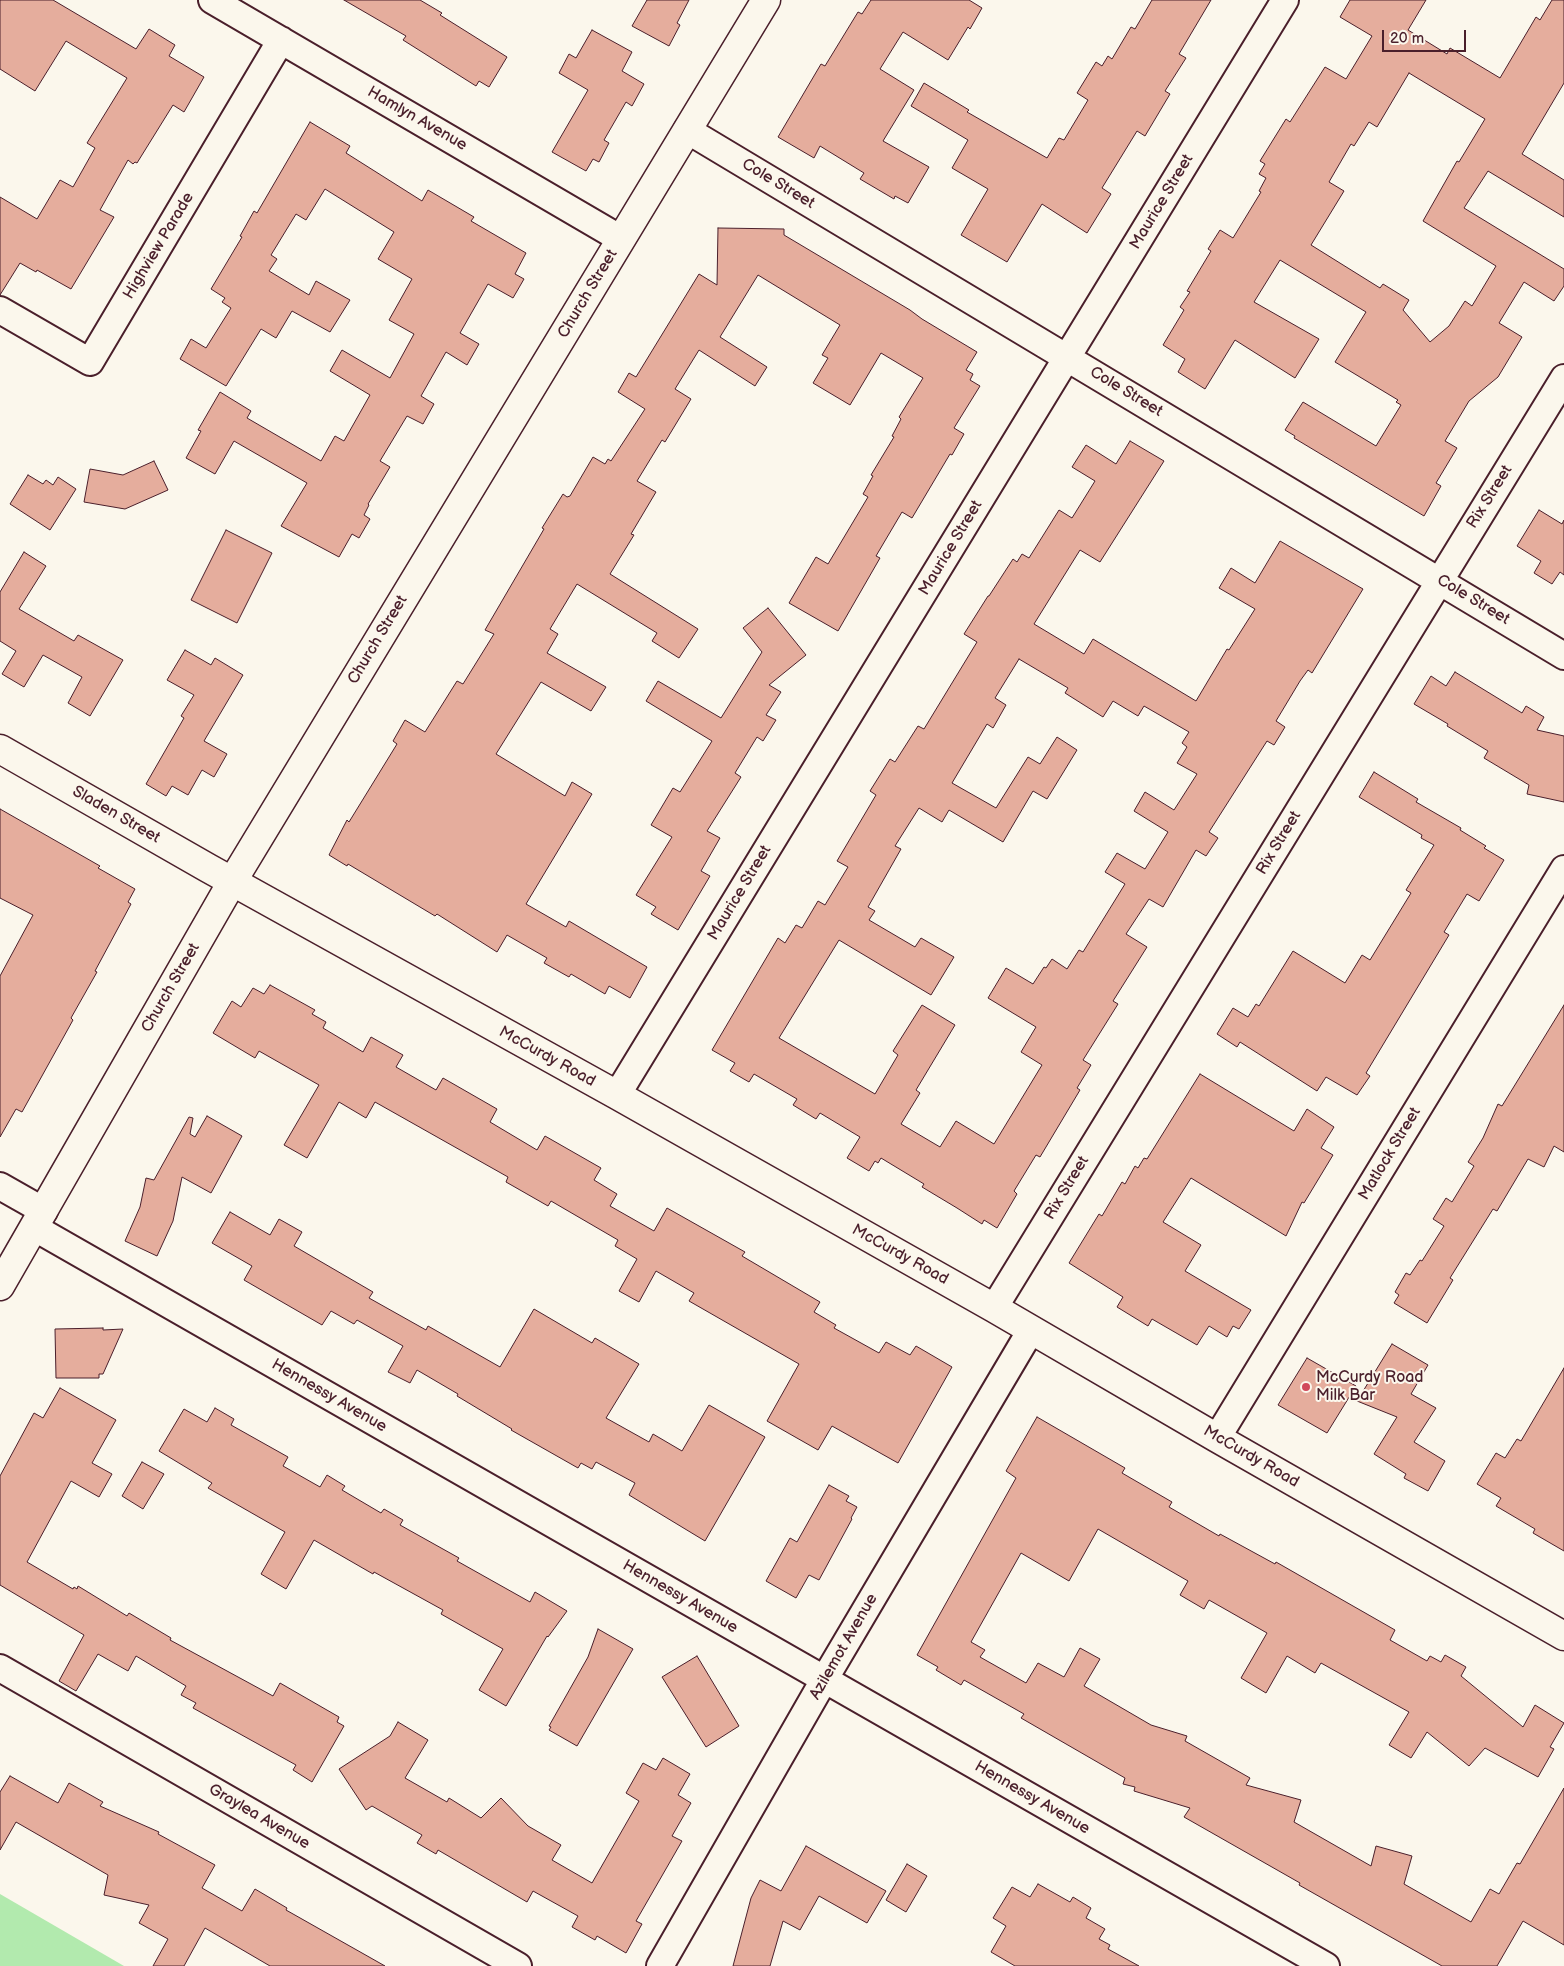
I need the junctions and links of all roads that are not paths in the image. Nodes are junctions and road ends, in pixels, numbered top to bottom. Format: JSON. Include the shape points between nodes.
{"nodes":[{"id":1,"x":212,"y":0,"type":"edge"},
{"id":2,"x":766,"y":0,"type":"edge"},
{"id":3,"x":1285,"y":0,"type":"edge"},
{"id":4,"x":281,"y":40,"type":"junction"},
{"id":5,"x":687,"y":130,"type":"junction"},
{"id":6,"x":622,"y":239,"type":"junction"},
{"id":7,"x":0,"y":310,"type":"edge"},
{"id":8,"x":1068,"y":358,"type":"junction"},
{"id":9,"x":1564,"y":378,"type":"edge"},
{"id":10,"x":1440,"y":580,"type":"junction"},
{"id":11,"x":1564,"y":656,"type":"edge"},
{"id":12,"x":0,"y":749,"type":"edge"},
{"id":13,"x":1564,"y":869,"type":"edge"},
{"id":14,"x":232,"y":882,"type":"junction"},
{"id":15,"x":617,"y":1095,"type":"junction"},
{"id":16,"x":0,"y":1186,"type":"edge"},
{"id":17,"x":39,"y":1220,"type":"junction"},
{"id":18,"x":0,"y":1286,"type":"edge"},
{"id":19,"x":994,"y":1308,"type":"junction"},
{"id":20,"x":1031,"y":1330,"type":"junction"},
{"id":21,"x":1216,"y":1438,"type":"junction"},
{"id":22,"x":1564,"y":1636,"type":"edge"},
{"id":23,"x":0,"y":1668,"type":"edge"},
{"id":24,"x":824,"y":1680,"type":"junction"},
{"id":25,"x":518,"y":1966,"type":"edge"},
{"id":26,"x":660,"y":1966,"type":"edge"},
{"id":27,"x":1326,"y":1966,"type":"edge"}],
"edges":[{"from":1,"to":4,"type":"street","name":"Hamlyn Avenue"},
{"from":2,"to":5,"type":"main road","name":"Church Street"},
{"from":3,"to":8,"type":"street","name":"Maurice Street"},
{"from":4,"to":6,"type":"street","name":"Hamlyn Avenue"},
{"from":4,"to":7,"type":"street","name":"Highview Parade","via":[[90,362]]},
{"from":5,"to":6,"type":"main road","name":"Church Street"},
{"from":5,"to":8,"type":"street","name":"Cole Street"},
{"from":6,"to":14,"type":"main road","name":"Church Street"},
{"from":8,"to":10,"type":"street","name":"Cole Street"},
{"from":8,"to":15,"type":"street","name":"Maurice Street"},
{"from":9,"to":10,"type":"street","name":"Rix Street"},
{"from":10,"to":11,"type":"street","name":"Cole Street"},
{"from":10,"to":19,"type":"street","name":"Rix Street"},
{"from":12,"to":14,"type":"main road","name":"Sladen Street"},
{"from":13,"to":21,"type":"street","name":"Matlock Street"},
{"from":14,"to":15,"type":"main road","name":"McCurdy Road"},
{"from":14,"to":17,"type":"main road","name":"Church Street"},
{"from":15,"to":19,"type":"main road","name":"McCurdy Road"},
{"from":16,"to":17,"type":"street","name":"Hennessy Avenue"},
{"from":17,"to":18,"type":"main road","name":"Church Street"},
{"from":17,"to":24,"type":"street","name":"Hennessy Avenue"},
{"from":19,"to":20,"type":"main road","name":"McCurdy Road"},
{"from":20,"to":21,"type":"main road","name":"McCurdy Road"},
{"from":20,"to":24,"type":"street","name":"Azilemot Avenue"},
{"from":21,"to":22,"type":"main road","name":"McCurdy Road"},
{"from":23,"to":25,"type":"street","name":"Graylea Avenue"},
{"from":24,"to":26,"type":"street","name":"Azilemot Avenue"},
{"from":24,"to":27,"type":"street","name":"Hennessy Avenue"}]}
